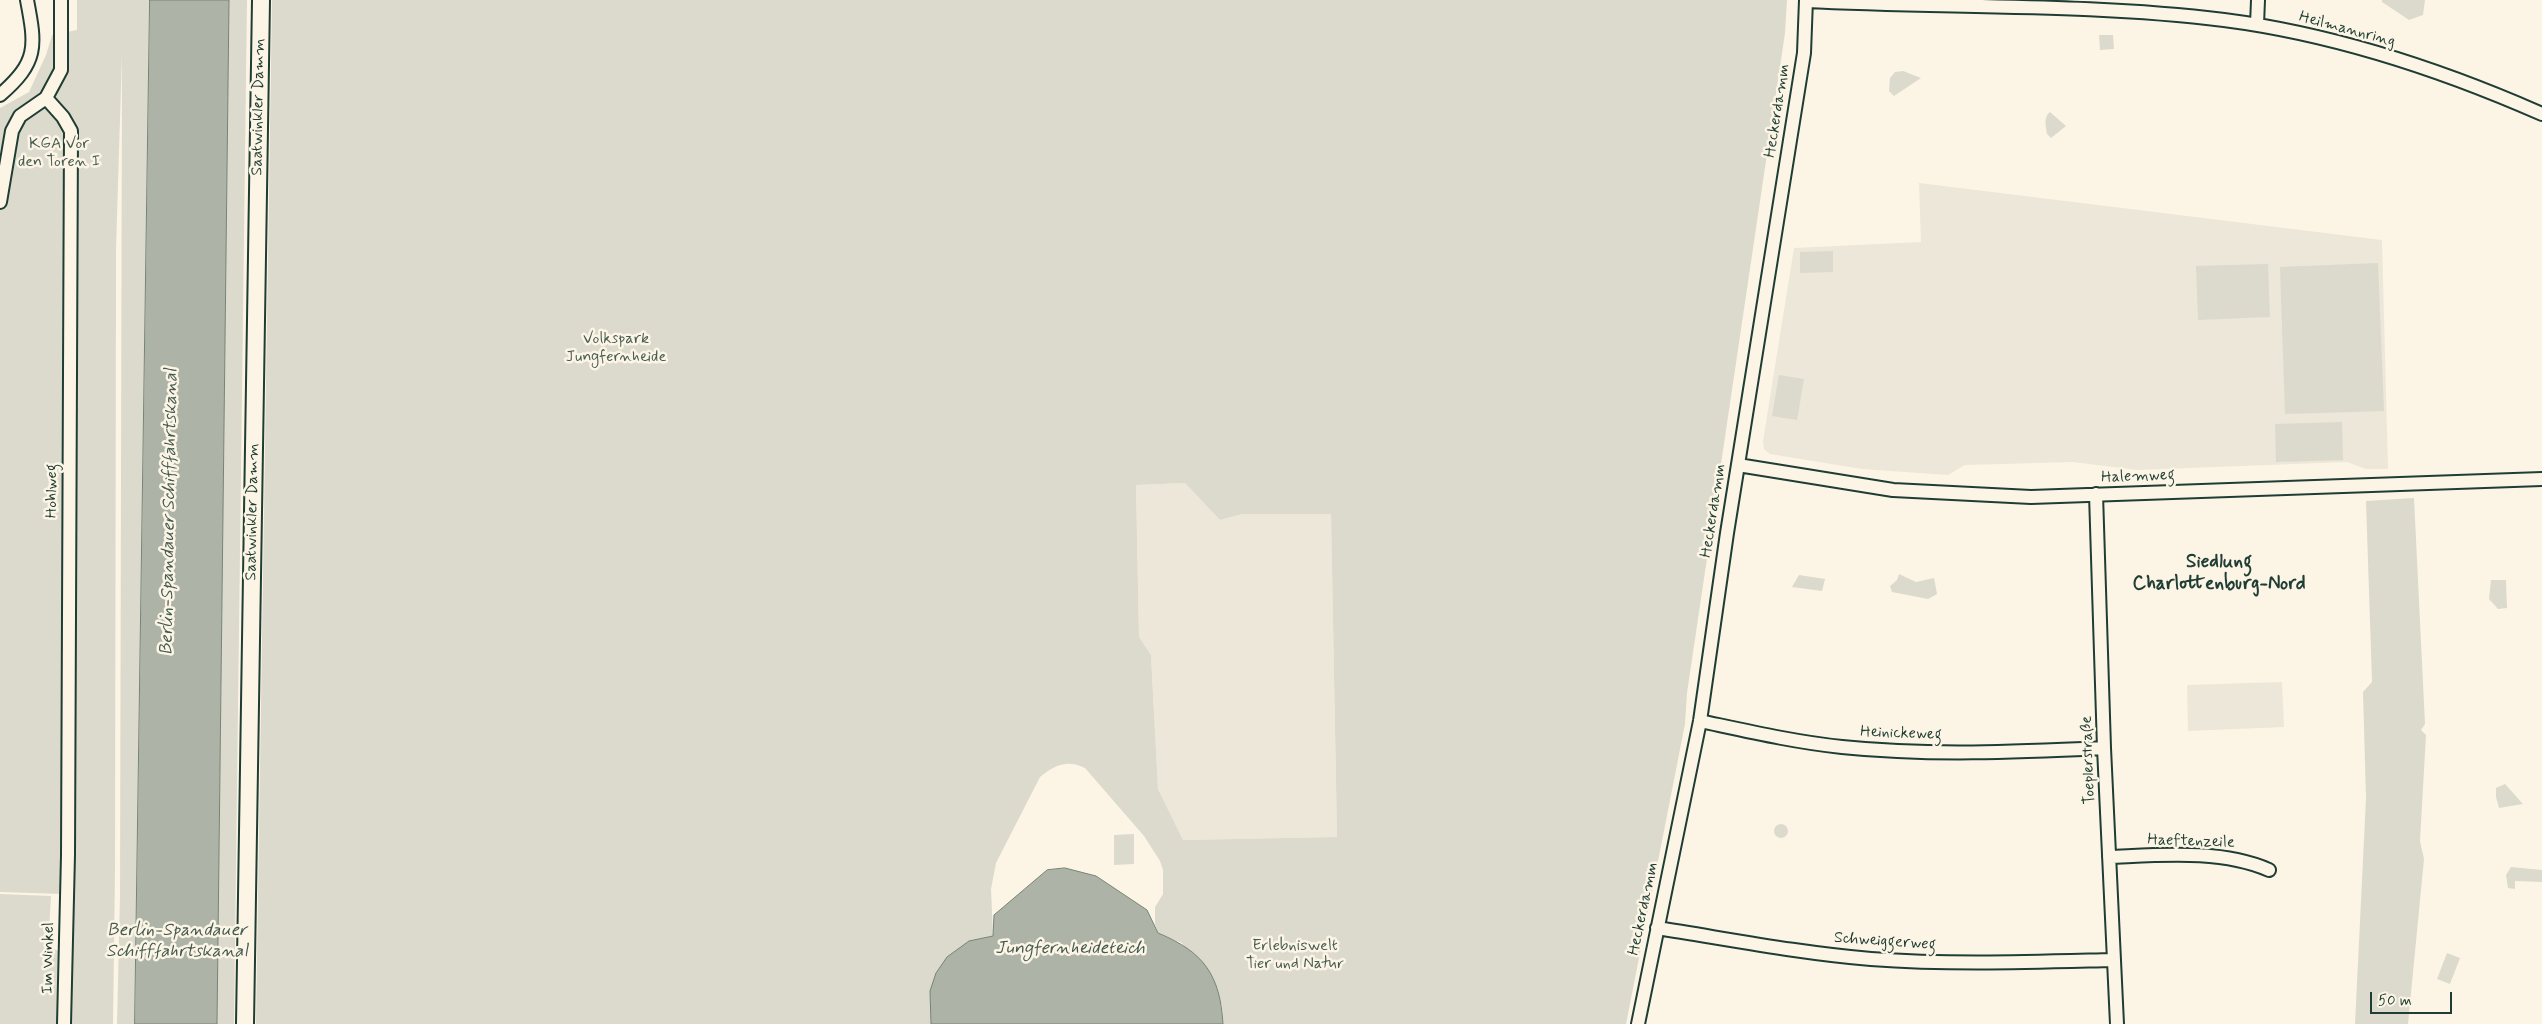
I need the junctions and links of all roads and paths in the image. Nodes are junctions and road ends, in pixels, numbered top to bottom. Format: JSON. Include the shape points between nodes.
{"nodes":[{"id":1,"x":27,"y":0,"type":"edge"},
{"id":2,"x":61,"y":0,"type":"edge"},
{"id":3,"x":261,"y":0,"type":"edge"},
{"id":4,"x":2258,"y":0,"type":"edge"},
{"id":5,"x":1806,"y":1,"type":"edge"},
{"id":6,"x":1970,"y":3,"type":"edge"},
{"id":7,"x":2257,"y":25,"type":"junction"},
{"id":8,"x":0,"y":95,"type":"edge"},
{"id":9,"x":46,"y":98,"type":"junction"},
{"id":10,"x":2542,"y":114,"type":"edge"},
{"id":11,"x":0,"y":202,"type":"edge"},
{"id":12,"x":1738,"y":465,"type":"junction"},
{"id":13,"x":2542,"y":479,"type":"edge"},
{"id":14,"x":2096,"y":494,"type":"junction"},
{"id":15,"x":1700,"y":721,"type":"junction"},
{"id":16,"x":2104,"y":748,"type":"junction"},
{"id":17,"x":2109,"y":857,"type":"junction"},
{"id":18,"x":2269,"y":870,"type":"dead end"},
{"id":19,"x":67,"y":892,"type":"joint"},
{"id":20,"x":1657,"y":928,"type":"junction"},
{"id":21,"x":2113,"y":960,"type":"junction"},
{"id":22,"x":64,"y":1024,"type":"edge"},
{"id":23,"x":245,"y":1024,"type":"edge"},
{"id":24,"x":1638,"y":1024,"type":"edge"},
{"id":25,"x":2117,"y":1024,"type":"edge"}],
"edges":[{"from":1,"to":8,"type":"street","via":[[32,50],[27,68]]},
{"from":2,"to":9,"type":"street","via":[[61,70]]},
{"from":3,"to":23,"type":"main road","name":"Saatwinkler Damm"},
{"from":4,"to":7,"type":"street"},
{"from":5,"to":6,"type":"street","name":"Heilmannring"},
{"from":5,"to":12,"type":"street","name":"Heckerdamm","via":[[1804,53]]},
{"from":6,"to":7,"type":"street","name":"Heilmannring","via":[[2144,13]]},
{"from":7,"to":10,"type":"street","name":"Heilmannring","via":[[2431,70]]},
{"from":9,"to":11,"type":"street","via":[[20,116],[12,131]]},
{"from":9,"to":19,"type":"street","name":"Hohlweg","via":[[71,131]]},
{"from":12,"to":14,"type":"street","name":"Halemweg","via":[[1893,490],[2024,497]]},
{"from":12,"to":15,"type":"street","name":"Heckerdamm"},
{"from":13,"to":14,"type":"street","name":"Halemweg"},
{"from":14,"to":16,"type":"street","name":"Toeplerstraße"},
{"from":15,"to":16,"type":"street","name":"Heinickeweg","via":[[1773,737],[1843,747],[1979,752]]},
{"from":15,"to":20,"type":"street","name":"Heckerdamm"},
{"from":16,"to":17,"type":"street","name":"Toeplerstraße"},
{"from":17,"to":18,"type":"street","name":"Haeftenzeile","via":[[2227,858]]},
{"from":17,"to":21,"type":"street","name":"Toeplerstraße"},
{"from":19,"to":22,"type":"street","name":"Im Winkel"},
{"from":20,"to":21,"type":"street","name":"Schweiggerweg","via":[[1803,952],[1870,958],[1953,963]]},
{"from":20,"to":24,"type":"street","name":"Heckerdamm"},
{"from":21,"to":25,"type":"street","name":"Toeplerstraße"}]}
